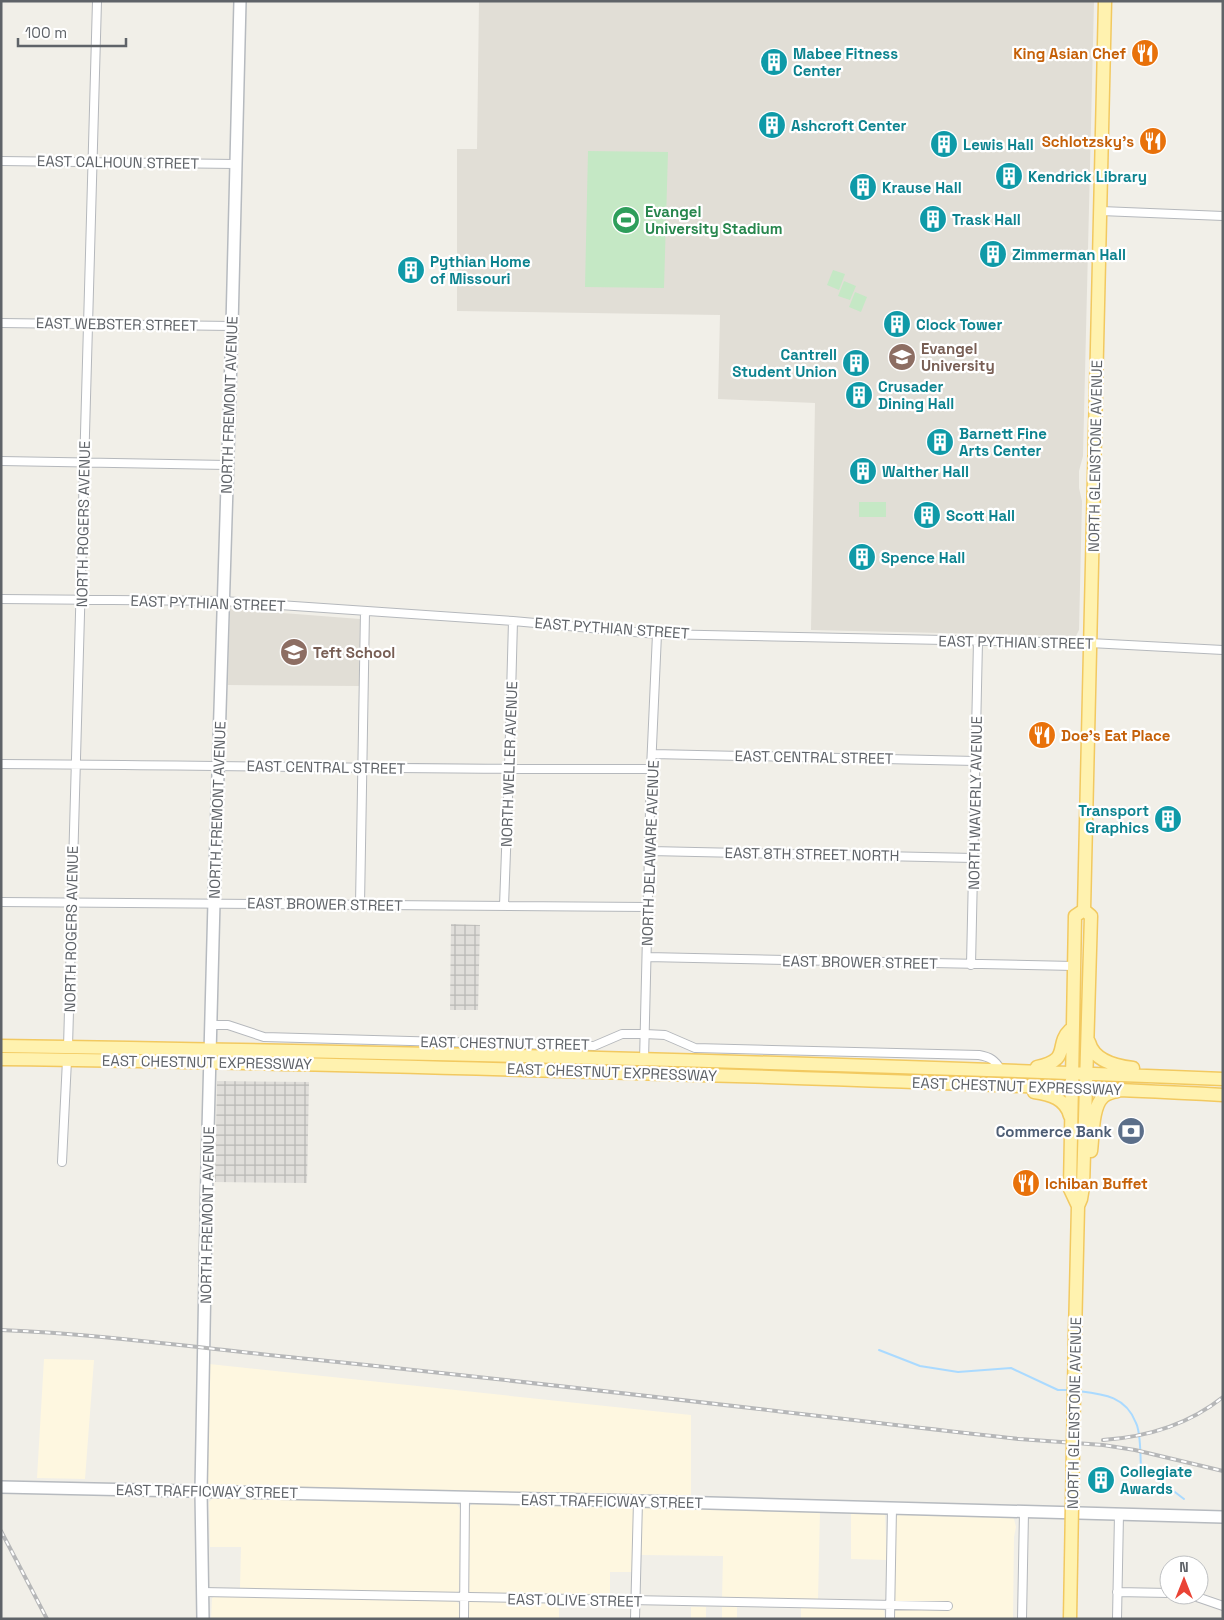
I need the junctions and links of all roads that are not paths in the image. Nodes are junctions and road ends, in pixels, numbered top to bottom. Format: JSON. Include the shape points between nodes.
{"nodes":[{"id":1,"x":97,"y":1,"type":"edge"},
{"id":2,"x":240,"y":1,"type":"edge"},
{"id":3,"x":1105,"y":1,"type":"edge"},
{"id":4,"x":1,"y":161,"type":"edge"},
{"id":5,"x":93,"y":162,"type":"junction"},
{"id":6,"x":235,"y":164,"type":"junction"},
{"id":7,"x":1101,"y":211,"type":"junction"},
{"id":8,"x":1223,"y":216,"type":"edge"},
{"id":9,"x":1,"y":323,"type":"edge"},
{"id":10,"x":88,"y":323,"type":"junction"},
{"id":11,"x":232,"y":326,"type":"junction"},
{"id":12,"x":1,"y":461,"type":"edge"},
{"id":13,"x":84,"y":462,"type":"junction"},
{"id":14,"x":227,"y":465,"type":"junction"},
{"id":15,"x":1,"y":599,"type":"edge"},
{"id":16,"x":81,"y":600,"type":"junction"},
{"id":17,"x":223,"y":601,"type":"junction"},
{"id":18,"x":365,"y":611,"type":"junction"},
{"id":19,"x":512,"y":621,"type":"junction"},
{"id":20,"x":657,"y":634,"type":"junction"},
{"id":21,"x":978,"y":640,"type":"junction"},
{"id":22,"x":1090,"y":643,"type":"junction"},
{"id":23,"x":1223,"y":650,"type":"edge"},
{"id":24,"x":653,"y":754,"type":"junction"},
{"id":25,"x":976,"y":761,"type":"junction"},
{"id":26,"x":1,"y":764,"type":"edge"},
{"id":27,"x":75,"y":764,"type":"junction"},
{"id":28,"x":219,"y":766,"type":"junction"},
{"id":29,"x":363,"y":769,"type":"junction"},
{"id":30,"x":510,"y":769,"type":"junction"},
{"id":31,"x":651,"y":769,"type":"junction"},
{"id":32,"x":650,"y":851,"type":"junction"},
{"id":33,"x":974,"y":858,"type":"junction"},
{"id":34,"x":1,"y":902,"type":"edge"},
{"id":35,"x":214,"y":902,"type":"junction"},
{"id":36,"x":72,"y":903,"type":"junction"},
{"id":37,"x":360,"y":905,"type":"junction"},
{"id":38,"x":504,"y":906,"type":"junction"},
{"id":39,"x":648,"y":907,"type":"junction"},
{"id":40,"x":1084,"y":910,"type":"junction"},
{"id":41,"x":647,"y":957,"type":"junction"},
{"id":42,"x":971,"y":965,"type":"junction"},
{"id":43,"x":1074,"y":966,"type":"junction"},
{"id":44,"x":211,"y":1025,"type":"junction"},
{"id":45,"x":1072,"y":1028,"type":"junction"},
{"id":46,"x":645,"y":1034,"type":"junction"},
{"id":47,"x":1088,"y":1037,"type":"junction"},
{"id":48,"x":1,"y":1046,"type":"edge"},
{"id":49,"x":68,"y":1054,"type":"junction"},
{"id":50,"x":210,"y":1055,"type":"junction"},
{"id":51,"x":1,"y":1059,"type":"edge"},
{"id":52,"x":644,"y":1060,"type":"junction"},
{"id":53,"x":1001,"y":1070,"type":"junction"},
{"id":54,"x":1017,"y":1071,"type":"junction"},
{"id":55,"x":1072,"y":1072,"type":"junction"},
{"id":56,"x":644,"y":1073,"type":"junction"},
{"id":57,"x":1087,"y":1073,"type":"junction"},
{"id":58,"x":1223,"y":1078,"type":"edge"},
{"id":59,"x":914,"y":1082,"type":"junction"},
{"id":60,"x":1072,"y":1087,"type":"junction"},
{"id":61,"x":1086,"y":1088,"type":"junction"},
{"id":62,"x":1123,"y":1090,"type":"junction"},
{"id":63,"x":1223,"y":1095,"type":"edge"},
{"id":64,"x":1071,"y":1124,"type":"junction"},
{"id":65,"x":62,"y":1162,"type":"dead end"},
{"id":66,"x":1083,"y":1187,"type":"junction"},
{"id":67,"x":1078,"y":1206,"type":"junction"},
{"id":68,"x":1,"y":1487,"type":"edge"},
{"id":69,"x":201,"y":1491,"type":"junction"},
{"id":70,"x":465,"y":1497,"type":"junction"},
{"id":71,"x":638,"y":1501,"type":"junction"},
{"id":72,"x":892,"y":1508,"type":"junction"},
{"id":73,"x":1024,"y":1512,"type":"junction"},
{"id":74,"x":1119,"y":1514,"type":"junction"},
{"id":75,"x":1223,"y":1517,"type":"edge"},
{"id":76,"x":202,"y":1592,"type":"junction"},
{"id":77,"x":1117,"y":1592,"type":"junction"},
{"id":78,"x":1159,"y":1593,"type":"edge"},
{"id":79,"x":464,"y":1598,"type":"junction"},
{"id":80,"x":636,"y":1601,"type":"junction"},
{"id":81,"x":1209,"y":1601,"type":"edge"},
{"id":82,"x":890,"y":1605,"type":"junction"},
{"id":83,"x":948,"y":1606,"type":"dead end"},
{"id":84,"x":1223,"y":1606,"type":"edge"},
{"id":85,"x":203,"y":1619,"type":"edge"},
{"id":86,"x":464,"y":1619,"type":"edge"},
{"id":87,"x":635,"y":1619,"type":"edge"},
{"id":88,"x":890,"y":1619,"type":"edge"},
{"id":89,"x":1022,"y":1619,"type":"edge"},
{"id":90,"x":1070,"y":1619,"type":"edge"},
{"id":91,"x":1117,"y":1619,"type":"edge"}],
"edges":[{"from":1,"to":5,"type":"street","name":"NORTH ROGERS AVENUE"},
{"from":2,"to":6,"type":"street","name":"NORTH FREMONT AVENUE"},
{"from":3,"to":7,"type":"main road","name":"NORTH GLENSTONE AVENUE"},
{"from":4,"to":5,"type":"street","name":"EAST CALHOUN STREET"},
{"from":5,"to":6,"type":"street","name":"EAST CALHOUN STREET"},
{"from":5,"to":10,"type":"street","name":"NORTH ROGERS AVENUE"},
{"from":6,"to":11,"type":"street","name":"NORTH FREMONT AVENUE"},
{"from":7,"to":8,"type":"street"},
{"from":7,"to":22,"type":"main road","name":"NORTH GLENSTONE AVENUE"},
{"from":9,"to":10,"type":"street","name":"EAST WEBSTER STREET"},
{"from":10,"to":11,"type":"street","name":"EAST WEBSTER STREET"},
{"from":10,"to":13,"type":"street","name":"NORTH ROGERS AVENUE"},
{"from":11,"to":14,"type":"street","name":"NORTH FREMONT AVENUE"},
{"from":12,"to":13,"type":"street"},
{"from":13,"to":14,"type":"street"},
{"from":13,"to":16,"type":"street","name":"NORTH ROGERS AVENUE"},
{"from":14,"to":17,"type":"street","name":"NORTH FREMONT AVENUE"},
{"from":15,"to":16,"type":"street","name":"EAST PYTHIAN STREET"},
{"from":16,"to":17,"type":"street","name":"EAST PYTHIAN STREET"},
{"from":16,"to":27,"type":"street","name":"NORTH ROGERS AVENUE"},
{"from":17,"to":18,"type":"street","name":"EAST PYTHIAN STREET"},
{"from":17,"to":28,"type":"street","name":"NORTH FREMONT AVENUE"},
{"from":18,"to":19,"type":"street","name":"EAST PYTHIAN STREET"},
{"from":18,"to":29,"type":"street"},
{"from":19,"to":20,"type":"street","name":"EAST PYTHIAN STREET"},
{"from":19,"to":30,"type":"street","name":"NORTH WELLER AVENUE"},
{"from":20,"to":21,"type":"street","name":"EAST PYTHIAN STREET"},
{"from":20,"to":24,"type":"street","name":"NORTH DELAWARE AVENUE"},
{"from":21,"to":22,"type":"street","name":"EAST PYTHIAN STREET"},
{"from":21,"to":25,"type":"street","name":"NORTH WAVERLY AVENUE"},
{"from":22,"to":23,"type":"street","name":"EAST PYTHIAN STREET"},
{"from":22,"to":40,"type":"main road","name":"NORTH GLENSTONE AVENUE"},
{"from":24,"to":25,"type":"street","name":"EAST CENTRAL STREET"},
{"from":24,"to":31,"type":"street","name":"NORTH DELAWARE AVENUE"},
{"from":25,"to":33,"type":"street","name":"NORTH WAVERLY AVENUE"},
{"from":26,"to":27,"type":"street","name":"EAST CENTRAL STREET"},
{"from":27,"to":28,"type":"street","name":"EAST CENTRAL STREET"},
{"from":27,"to":36,"type":"street","name":"NORTH ROGERS AVENUE"},
{"from":28,"to":29,"type":"street","name":"EAST CENTRAL STREET"},
{"from":28,"to":35,"type":"street","name":"NORTH FREMONT AVENUE"},
{"from":29,"to":30,"type":"street","name":"EAST CENTRAL STREET"},
{"from":29,"to":37,"type":"street"},
{"from":30,"to":31,"type":"street","name":"EAST CENTRAL STREET"},
{"from":30,"to":38,"type":"street","name":"NORTH WELLER AVENUE"},
{"from":31,"to":32,"type":"street","name":"NORTH DELAWARE AVENUE"},
{"from":32,"to":33,"type":"street","name":"EAST 8TH STREET NORTH"},
{"from":32,"to":39,"type":"street","name":"NORTH DELAWARE AVENUE"},
{"from":33,"to":42,"type":"street","name":"NORTH WAVERLY AVENUE"},
{"from":34,"to":36,"type":"street","name":"EAST BROWER STREET"},
{"from":35,"to":36,"type":"street","name":"EAST BROWER STREET"},
{"from":35,"to":37,"type":"street","name":"EAST BROWER STREET"},
{"from":35,"to":44,"type":"street","name":"NORTH FREMONT AVENUE"},
{"from":36,"to":49,"type":"street","name":"NORTH ROGERS AVENUE"},
{"from":37,"to":38,"type":"street","name":"EAST BROWER STREET"},
{"from":38,"to":39,"type":"street","name":"EAST BROWER STREET"},
{"from":39,"to":41,"type":"street","name":"NORTH DELAWARE AVENUE"},
{"from":40,"to":43,"type":"main road","name":"NORTH GLENSTONE AVENUE","via":[[1075,916]]},
{"from":40,"to":47,"type":"main road","name":"NORTH GLENSTONE AVENUE","via":[[1091,916]]},
{"from":41,"to":42,"type":"street","name":"EAST BROWER STREET"},
{"from":41,"to":46,"type":"street","name":"NORTH DELAWARE AVENUE"},
{"from":42,"to":43,"type":"street","name":"EAST BROWER STREET"},
{"from":43,"to":45,"type":"main road","name":"NORTH GLENSTONE AVENUE"},
{"from":44,"to":46,"type":"street","name":"EAST CHESTNUT STREET","via":[[228,1025],[264,1037],[594,1046],[622,1034]]},
{"from":44,"to":50,"type":"street","name":"NORTH FREMONT AVENUE"},
{"from":45,"to":54,"type":"main road","via":[[1066,1034],[1061,1053],[1052,1063]]},
{"from":45,"to":55,"type":"main road","name":"NORTH GLENSTONE AVENUE"},
{"from":46,"to":52,"type":"street","name":"NORTH DELAWARE AVENUE"},
{"from":46,"to":53,"type":"street","name":"EAST CHESTNUT STREET","via":[[665,1036],[695,1048],[979,1055],[990,1057]]},
{"from":47,"to":57,"type":"main road","name":"NORTH GLENSTONE AVENUE"},
{"from":47,"to":58,"type":"main road","via":[[1095,1054],[1115,1066],[1214,1074]]},
{"from":48,"to":49,"type":"main road","name":"EAST CHESTNUT EXPRESSWAY"},
{"from":49,"to":50,"type":"main road","name":"EAST CHESTNUT EXPRESSWAY"},
{"from":49,"to":51,"type":"main road","name":"EAST CHESTNUT EXPRESSWAY"},
{"from":49,"to":65,"type":"street","name":"NORTH ROGERS AVENUE"},
{"from":50,"to":52,"type":"main road","name":"EAST CHESTNUT EXPRESSWAY"},
{"from":50,"to":56,"type":"main road","name":"EAST CHESTNUT EXPRESSWAY"},
{"from":50,"to":69,"type":"street","name":"NORTH FREMONT AVENUE"},
{"from":52,"to":53,"type":"main road","name":"EAST CHESTNUT EXPRESSWAY"},
{"from":52,"to":56,"type":"street","name":"NORTH DELAWARE AVENUE"},
{"from":53,"to":54,"type":"main road","name":"EAST CHESTNUT EXPRESSWAY"},
{"from":54,"to":55,"type":"main road","name":"EAST CHESTNUT EXPRESSWAY"},
{"from":55,"to":57,"type":"main road","name":"EAST CHESTNUT EXPRESSWAY"},
{"from":55,"to":60,"type":"main road","name":"NORTH GLENSTONE AVENUE"},
{"from":56,"to":59,"type":"main road","name":"EAST CHESTNUT EXPRESSWAY"},
{"from":57,"to":58,"type":"main road","name":"EAST CHESTNUT EXPRESSWAY"},
{"from":57,"to":61,"type":"main road","name":"NORTH GLENSTONE AVENUE"},
{"from":59,"to":60,"type":"main road","name":"EAST CHESTNUT EXPRESSWAY"},
{"from":59,"to":64,"type":"main road","via":[[936,1088],[1048,1094],[1066,1104]]},
{"from":60,"to":61,"type":"main road","name":"EAST CHESTNUT EXPRESSWAY"},
{"from":60,"to":64,"type":"main road","name":"NORTH GLENSTONE AVENUE"},
{"from":61,"to":62,"type":"main road","name":"EAST CHESTNUT EXPRESSWAY"},
{"from":61,"to":66,"type":"main road","name":"NORTH GLENSTONE AVENUE"},
{"from":62,"to":63,"type":"main road","name":"EAST CHESTNUT EXPRESSWAY"},
{"from":62,"to":66,"type":"main road","via":[[1107,1094],[1099,1103]]},
{"from":64,"to":67,"type":"main road","name":"NORTH GLENSTONE AVENUE","via":[[1070,1189]]},
{"from":66,"to":67,"type":"main road","name":"NORTH GLENSTONE AVENUE"},
{"from":67,"to":90,"type":"main road","name":"NORTH GLENSTONE AVENUE","bridge":true},
{"from":68,"to":69,"type":"street","name":"EAST TRAFFICWAY STREET"},
{"from":69,"to":70,"type":"street","name":"EAST TRAFFICWAY STREET"},
{"from":69,"to":76,"type":"street","name":"NORTH FREMONT AVENUE"},
{"from":70,"to":71,"type":"street","name":"EAST TRAFFICWAY STREET"},
{"from":70,"to":79,"type":"street"},
{"from":71,"to":72,"type":"street","name":"EAST TRAFFICWAY STREET"},
{"from":71,"to":80,"type":"street"},
{"from":72,"to":73,"type":"street","name":"EAST TRAFFICWAY STREET"},
{"from":72,"to":82,"type":"street"},
{"from":73,"to":74,"type":"street","name":"EAST TRAFFICWAY STREET"},
{"from":73,"to":89,"type":"street"},
{"from":74,"to":75,"type":"street","name":"EAST TRAFFICWAY STREET"},
{"from":74,"to":77,"type":"street"},
{"from":76,"to":79,"type":"street","name":"EAST OLIVE STREET"},
{"from":76,"to":85,"type":"street","name":"NORTH FREMONT AVENUE"},
{"from":77,"to":78,"type":"street"},
{"from":77,"to":91,"type":"street"},
{"from":79,"to":80,"type":"street","name":"EAST OLIVE STREET"},
{"from":79,"to":86,"type":"street"},
{"from":80,"to":82,"type":"street","name":"EAST OLIVE STREET"},
{"from":80,"to":87,"type":"street"},
{"from":81,"to":84,"type":"street"},
{"from":82,"to":83,"type":"street","name":"EAST OLIVE STREET"},
{"from":82,"to":88,"type":"street"}]}
